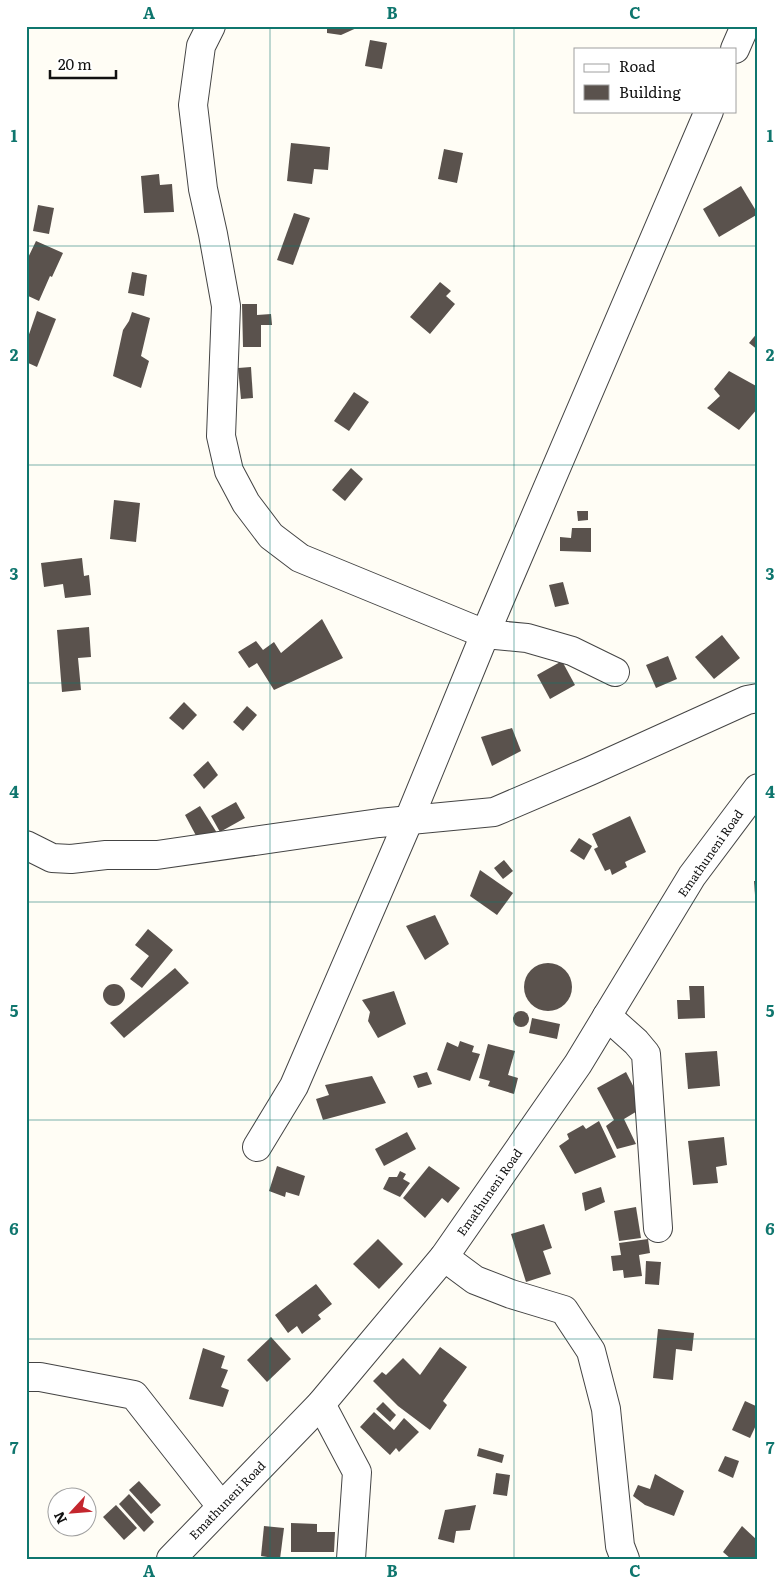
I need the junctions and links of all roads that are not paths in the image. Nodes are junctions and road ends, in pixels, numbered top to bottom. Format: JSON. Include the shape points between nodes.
{"nodes":[{"id":1,"x":211,"y":26,"type":"edge"},
{"id":2,"x":745,"y":26,"type":"edge"},
{"id":3,"x":735,"y":48,"type":"edge"},
{"id":4,"x":709,"y":112,"type":"edge"},
{"id":5,"x":485,"y":634,"type":"junction"},
{"id":6,"x":615,"y":672,"type":"dead end"},
{"id":7,"x":758,"y":698,"type":"edge"},
{"id":8,"x":758,"y":788,"type":"edge"},
{"id":9,"x":409,"y":820,"type":"junction"},
{"id":10,"x":26,"y":845,"type":"edge"},
{"id":11,"x":607,"y":1016,"type":"junction"},
{"id":12,"x":257,"y":1148,"type":"dead end"},
{"id":13,"x":658,"y":1228,"type":"dead end"},
{"id":14,"x":444,"y":1257,"type":"junction"},
{"id":15,"x":26,"y":1377,"type":"edge"},
{"id":16,"x":321,"y":1404,"type":"junction"},
{"id":17,"x":221,"y":1506,"type":"junction"},
{"id":18,"x":171,"y":1559,"type":"edge"},
{"id":19,"x":351,"y":1559,"type":"edge"},
{"id":20,"x":625,"y":1559,"type":"edge"}],
"edges":[{"from":1,"to":5,"type":"street","via":[[201,46],[193,105],[203,189],[226,306],[221,436],[229,471],[246,503],[271,536],[300,558]]},
{"from":2,"to":3,"type":"street"},
{"from":4,"to":5,"type":"street"},
{"from":5,"to":6,"type":"street","via":[[545,643],[572,651]]},
{"from":5,"to":9,"type":"street"},
{"from":7,"to":9,"type":"street","via":[[747,700],[494,812]]},
{"from":8,"to":11,"type":"street","name":"Emathuneni Road","via":[[692,876]]},
{"from":9,"to":10,"type":"street","via":[[157,856],[52,858]]},
{"from":9,"to":12,"type":"street","via":[[294,1086]]},
{"from":11,"to":13,"type":"street","via":[[646,1054]]},
{"from":11,"to":14,"type":"street","name":"Emathuneni Road","via":[[578,1064]]},
{"from":14,"to":16,"type":"street","name":"Emathuneni Road"},
{"from":14,"to":20,"type":"street","via":[[476,1280],[564,1310],[591,1351],[606,1409],[620,1546]]},
{"from":15,"to":17,"type":"street","via":[[134,1395]]},
{"from":16,"to":17,"type":"street","name":"Emathuneni Road"},
{"from":16,"to":19,"type":"street","via":[[357,1472]]},
{"from":17,"to":18,"type":"street","name":"Emathuneni Road"}]}
